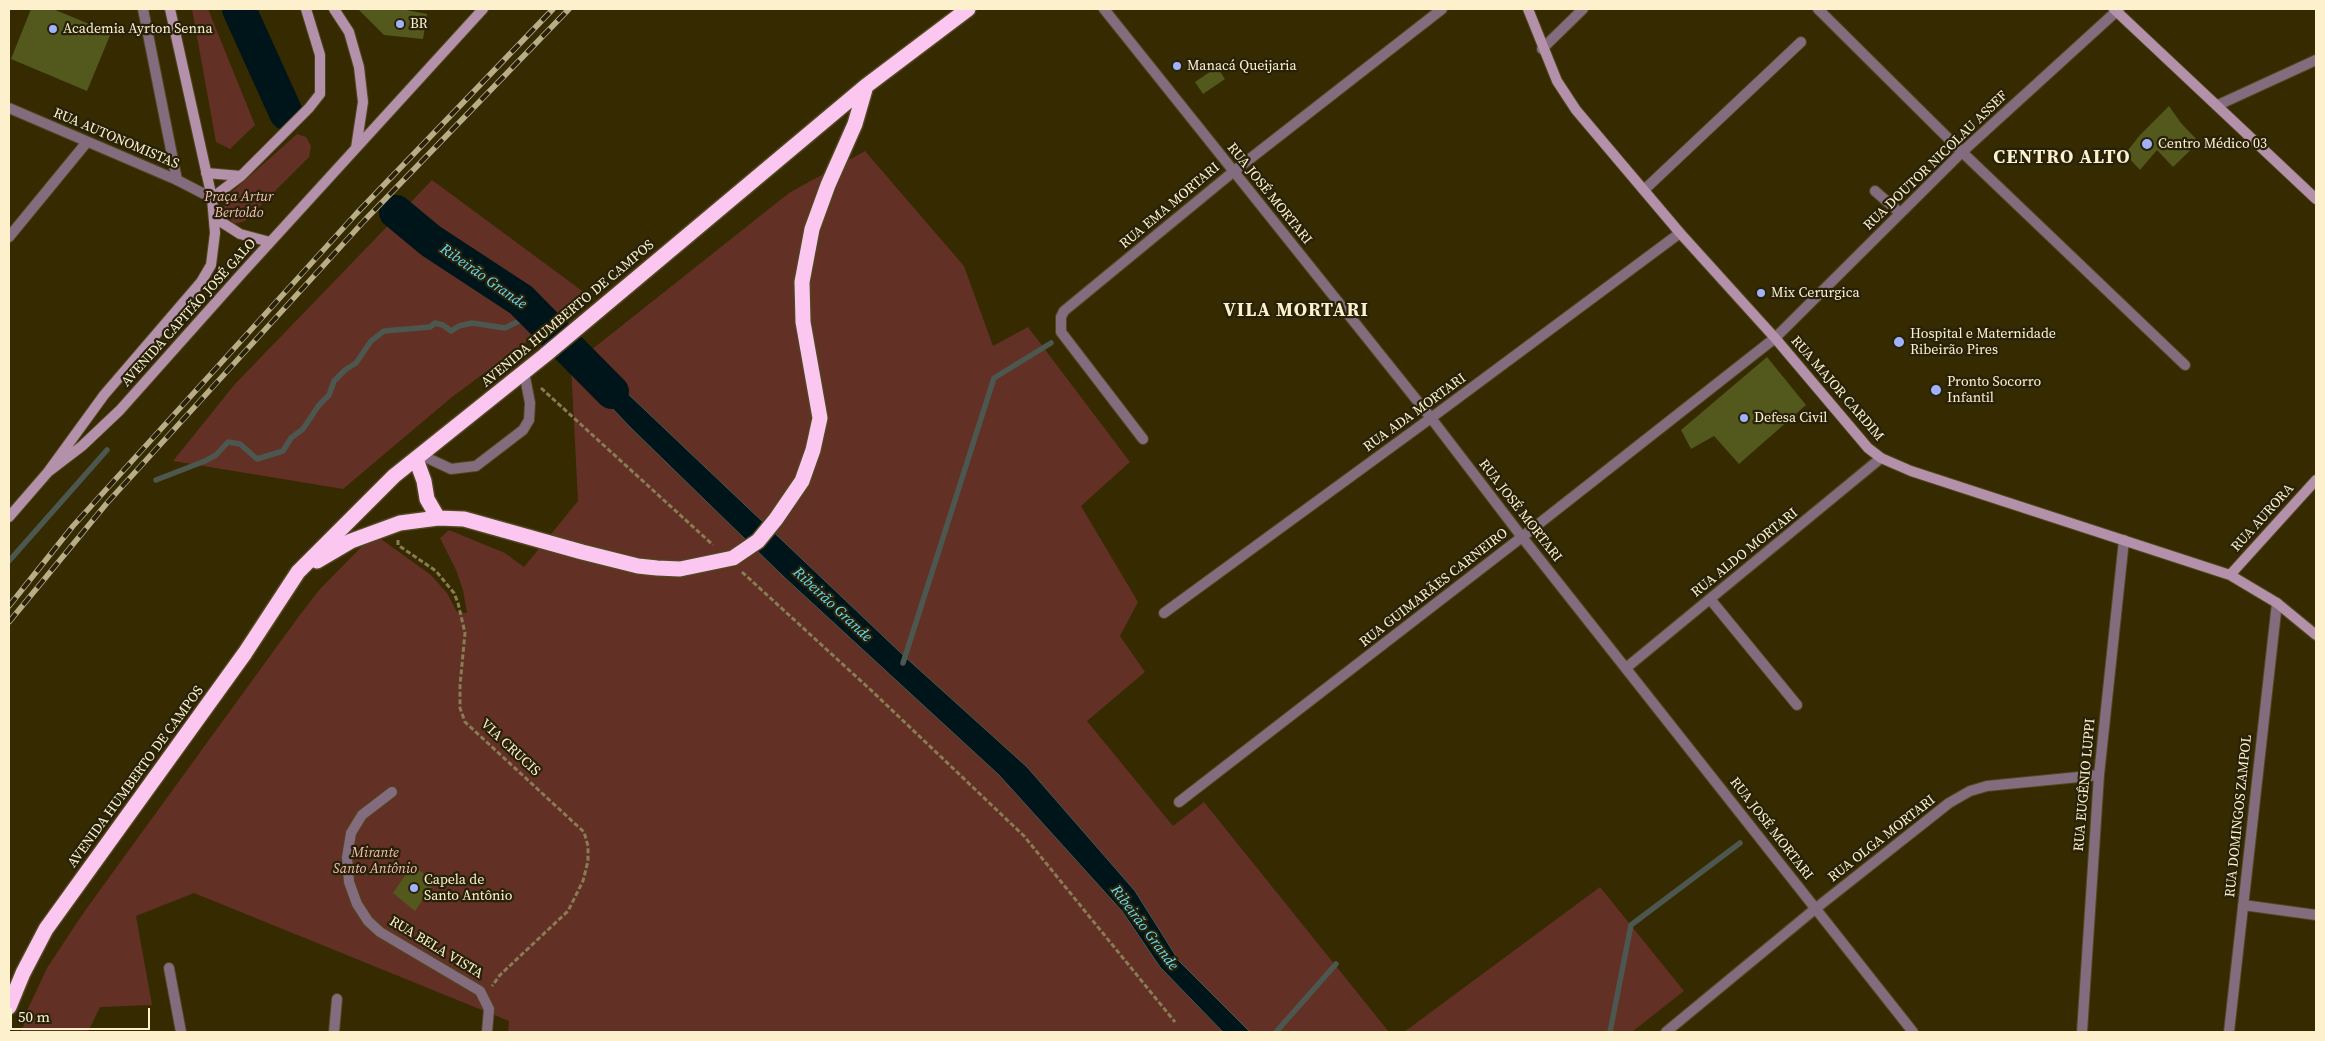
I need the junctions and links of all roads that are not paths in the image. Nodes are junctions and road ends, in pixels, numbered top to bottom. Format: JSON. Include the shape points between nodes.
{"nodes":[{"id":1,"x":143,"y":9,"type":"edge"},
{"id":2,"x":170,"y":9,"type":"edge"},
{"id":3,"x":306,"y":9,"type":"edge"},
{"id":4,"x":334,"y":9,"type":"edge"},
{"id":5,"x":483,"y":9,"type":"edge"},
{"id":6,"x":968,"y":9,"type":"edge"},
{"id":7,"x":1104,"y":9,"type":"edge"},
{"id":8,"x":1442,"y":9,"type":"edge"},
{"id":9,"x":1528,"y":9,"type":"edge"},
{"id":10,"x":1583,"y":9,"type":"edge"},
{"id":11,"x":1818,"y":9,"type":"edge"},
{"id":12,"x":2117,"y":10,"type":"edge"},
{"id":13,"x":1800,"y":42,"type":"dead end"},
{"id":14,"x":1542,"y":49,"type":"junction"},
{"id":15,"x":2316,"y":60,"type":"edge"},
{"id":16,"x":866,"y":86,"type":"junction"},
{"id":17,"x":2218,"y":105,"type":"junction"},
{"id":18,"x":9,"y":108,"type":"edge"},
{"id":19,"x":87,"y":142,"type":"junction"},
{"id":20,"x":356,"y":148,"type":"junction"},
{"id":21,"x":1962,"y":152,"type":"junction"},
{"id":22,"x":1234,"y":172,"type":"junction"},
{"id":23,"x":206,"y":173,"type":"junction"},
{"id":24,"x":241,"y":176,"type":"junction"},
{"id":25,"x":177,"y":180,"type":"junction"},
{"id":26,"x":1644,"y":190,"type":"junction"},
{"id":27,"x":1875,"y":190,"type":"dead end"},
{"id":28,"x":212,"y":198,"type":"junction"},
{"id":29,"x":2316,"y":198,"type":"edge"},
{"id":30,"x":1900,"y":213,"type":"junction"},
{"id":31,"x":215,"y":218,"type":"junction"},
{"id":32,"x":1680,"y":233,"type":"junction"},
{"id":33,"x":9,"y":237,"type":"edge"},
{"id":34,"x":270,"y":242,"type":"junction"},
{"id":35,"x":1775,"y":338,"type":"junction"},
{"id":36,"x":2185,"y":365,"type":"dead end"},
{"id":37,"x":524,"y":372,"type":"junction"},
{"id":38,"x":1431,"y":418,"type":"junction"},
{"id":39,"x":1144,"y":439,"type":"dead end"},
{"id":40,"x":419,"y":457,"type":"junction"},
{"id":41,"x":1881,"y":458,"type":"junction"},
{"id":42,"x":48,"y":472,"type":"junction"},
{"id":43,"x":2316,"y":480,"type":"edge"},
{"id":44,"x":9,"y":517,"type":"edge"},
{"id":45,"x":438,"y":518,"type":"junction"},
{"id":46,"x":1522,"y":537,"type":"junction"},
{"id":47,"x":2124,"y":540,"type":"junction"},
{"id":48,"x":298,"y":572,"type":"junction"},
{"id":49,"x":2230,"y":575,"type":"junction"},
{"id":50,"x":1710,"y":599,"type":"junction"},
{"id":51,"x":2277,"y":603,"type":"junction"},
{"id":52,"x":1164,"y":613,"type":"dead end"},
{"id":53,"x":2316,"y":636,"type":"edge"},
{"id":54,"x":1626,"y":668,"type":"junction"},
{"id":55,"x":1797,"y":705,"type":"dead end"},
{"id":56,"x":2099,"y":775,"type":"junction"},
{"id":57,"x":392,"y":792,"type":"dead end"},
{"id":58,"x":1179,"y":802,"type":"dead end"},
{"id":59,"x":2243,"y":904,"type":"junction"},
{"id":60,"x":1815,"y":909,"type":"junction"},
{"id":61,"x":2316,"y":915,"type":"edge"},
{"id":62,"x":169,"y":968,"type":"dead end"},
{"id":63,"x":337,"y":999,"type":"dead end"},
{"id":64,"x":9,"y":1007,"type":"edge"},
{"id":65,"x":181,"y":1032,"type":"edge"},
{"id":66,"x":334,"y":1032,"type":"edge"},
{"id":67,"x":487,"y":1032,"type":"edge"},
{"id":68,"x":1666,"y":1032,"type":"edge"},
{"id":69,"x":1913,"y":1032,"type":"edge"},
{"id":70,"x":2082,"y":1032,"type":"edge"},
{"id":71,"x":2229,"y":1032,"type":"edge"}],
"edges":[{"from":1,"to":25,"type":"street"},
{"from":2,"to":23,"type":"main road","name":"AVENIDA CAPITÃO JOSÉ GALO"},
{"from":3,"to":24,"type":"main road","via":[[320,55],[320,94]]},
{"from":4,"to":20,"type":"main road","via":[[349,32],[360,67],[362,102]]},
{"from":5,"to":20,"type":"main road","name":"AVENIDA CAPITÃO JOSÉ GALO"},
{"from":6,"to":16,"type":"highway","name":"AVENIDA HUMBERTO DE CAMPOS"},
{"from":7,"to":22,"type":"street","name":"RUA JOSÉ MORTARI"},
{"from":8,"to":22,"type":"street","name":"RUA EMA MORTARI"},
{"from":9,"to":14,"type":"main road","name":"RUA MAJOR CARDIM"},
{"from":10,"to":14,"type":"street"},
{"from":11,"to":21,"type":"street"},
{"from":12,"to":17,"type":"main road"},
{"from":12,"to":21,"type":"street","name":"RUA DOUTOR NICOLAU ASSEF"},
{"from":13,"to":26,"type":"street"},
{"from":14,"to":26,"type":"main road","name":"RUA MAJOR CARDIM","via":[[1565,96]]},
{"from":15,"to":17,"type":"street"},
{"from":16,"to":37,"type":"highway","name":"AVENIDA HUMBERTO DE CAMPOS"},
{"from":16,"to":45,"type":"highway","name":"AVENIDA HUMBERTO DE CAMPOS","via":[[856,124],[812,229],[802,282],[804,322],[820,418],[813,450],[802,481],[758,541],[729,558],[680,568],[638,566],[464,519]]},
{"from":17,"to":29,"type":"main road"},
{"from":18,"to":19,"type":"street","name":"RUA AUTONOMISTAS"},
{"from":19,"to":25,"type":"street","name":"RUA AUTONOMISTAS"},
{"from":19,"to":33,"type":"street"},
{"from":20,"to":34,"type":"main road","name":"AVENIDA CAPITÃO JOSÉ GALO"},
{"from":21,"to":30,"type":"street","name":"RUA DOUTOR NICOLAU ASSEF"},
{"from":21,"to":36,"type":"street"},
{"from":22,"to":38,"type":"street","name":"RUA JOSÉ MORTARI"},
{"from":22,"to":39,"type":"street","name":"RUA EMA MORTARI","via":[[1064,311],[1061,317],[1061,332]]},
{"from":23,"to":24,"type":"main road"},
{"from":23,"to":28,"type":"main road","name":"AVENIDA CAPITÃO JOSÉ GALO"},
{"from":24,"to":28,"type":"main road"},
{"from":25,"to":28,"type":"street","name":"RUA AUTONOMISTAS"},
{"from":26,"to":32,"type":"main road","name":"RUA MAJOR CARDIM"},
{"from":27,"to":30,"type":"street"},
{"from":28,"to":31,"type":"main road","name":"AVENIDA CAPITÃO JOSÉ GALO"},
{"from":30,"to":35,"type":"street","name":"RUA DOUTOR NICOLAU ASSEF"},
{"from":31,"to":34,"type":"main road","via":[[240,234]]},
{"from":31,"to":42,"type":"main road","name":"AVENIDA CAPITÃO JOSÉ GALO","via":[[215,249],[211,265],[201,282],[104,395]]},
{"from":32,"to":35,"type":"main road","name":"RUA MAJOR CARDIM"},
{"from":32,"to":38,"type":"street","name":"RUA ADA MORTARI"},
{"from":34,"to":42,"type":"main road","name":"AVENIDA CAPITÃO JOSÉ GALO","via":[[120,410]]},
{"from":35,"to":41,"type":"main road","name":"RUA MAJOR CARDIM","via":[[1860,440]]},
{"from":35,"to":46,"type":"street","name":"RUA GUIMARÃES CARNEIRO"},
{"from":37,"to":40,"type":"highway","name":"AVENIDA HUMBERTO DE CAMPOS"},
{"from":37,"to":40,"type":"street","via":[[530,403],[529,420],[523,430],[476,466],[451,469]]},
{"from":38,"to":46,"type":"street","name":"RUA JOSÉ MORTARI"},
{"from":38,"to":52,"type":"street","name":"RUA ADA MORTARI"},
{"from":40,"to":45,"type":"highway","via":[[427,499]]},
{"from":40,"to":48,"type":"highway","name":"AVENIDA HUMBERTO DE CAMPOS","via":[[394,476]]},
{"from":41,"to":47,"type":"main road","name":"RUA MAJOR CARDIM","via":[[1911,471]]},
{"from":41,"to":50,"type":"street","name":"RUA ALDO MORTARI"},
{"from":42,"to":44,"type":"main road","name":"AVENIDA CAPITÃO JOSÉ GALO"},
{"from":43,"to":49,"type":"main road","name":"RUA AURORA"},
{"from":45,"to":48,"type":"highway","name":"AVENIDA HUMBERTO DE CAMPOS","via":[[400,523],[351,541]]},
{"from":46,"to":54,"type":"street","name":"RUA JOSÉ MORTARI"},
{"from":46,"to":58,"type":"street","name":"RUA GUIMARÃES CARNEIRO"},
{"from":47,"to":49,"type":"main road","name":"RUA MAJOR CARDIM"},
{"from":47,"to":56,"type":"street","name":"RUA EUGÊNIO LUPPI"},
{"from":48,"to":64,"type":"highway","name":"AVENIDA HUMBERTO DE CAMPOS","via":[[245,653],[46,929]]},
{"from":49,"to":51,"type":"main road","name":"RUA MAJOR CARDIM"},
{"from":50,"to":54,"type":"street","name":"RUA ALDO MORTARI"},
{"from":50,"to":55,"type":"street"},
{"from":51,"to":53,"type":"main road","name":"RUA MAJOR CARDIM"},
{"from":51,"to":59,"type":"street","name":"RUA DOMINGOS ZAMPOL"},
{"from":54,"to":60,"type":"street","name":"RUA JOSÉ MORTARI"},
{"from":56,"to":60,"type":"street","name":"RUA OLGA MORTARI","via":[[1987,786],[1970,791],[1949,802]]},
{"from":56,"to":70,"type":"street","name":"RUA EUGÊNIO LUPPI"},
{"from":57,"to":67,"type":"street","name":"RUA BELA VISTA","via":[[362,815],[351,833],[347,857],[349,882],[357,904],[380,932],[480,991],[489,1008]]},
{"from":59,"to":61,"type":"street"},
{"from":59,"to":71,"type":"street","name":"RUA DOMINGOS ZAMPOL"},
{"from":60,"to":68,"type":"street","name":"RUA OLGA MORTARI"},
{"from":60,"to":69,"type":"street","name":"RUA JOSÉ MORTARI"},
{"from":62,"to":65,"type":"street"},
{"from":63,"to":66,"type":"street"}]}
